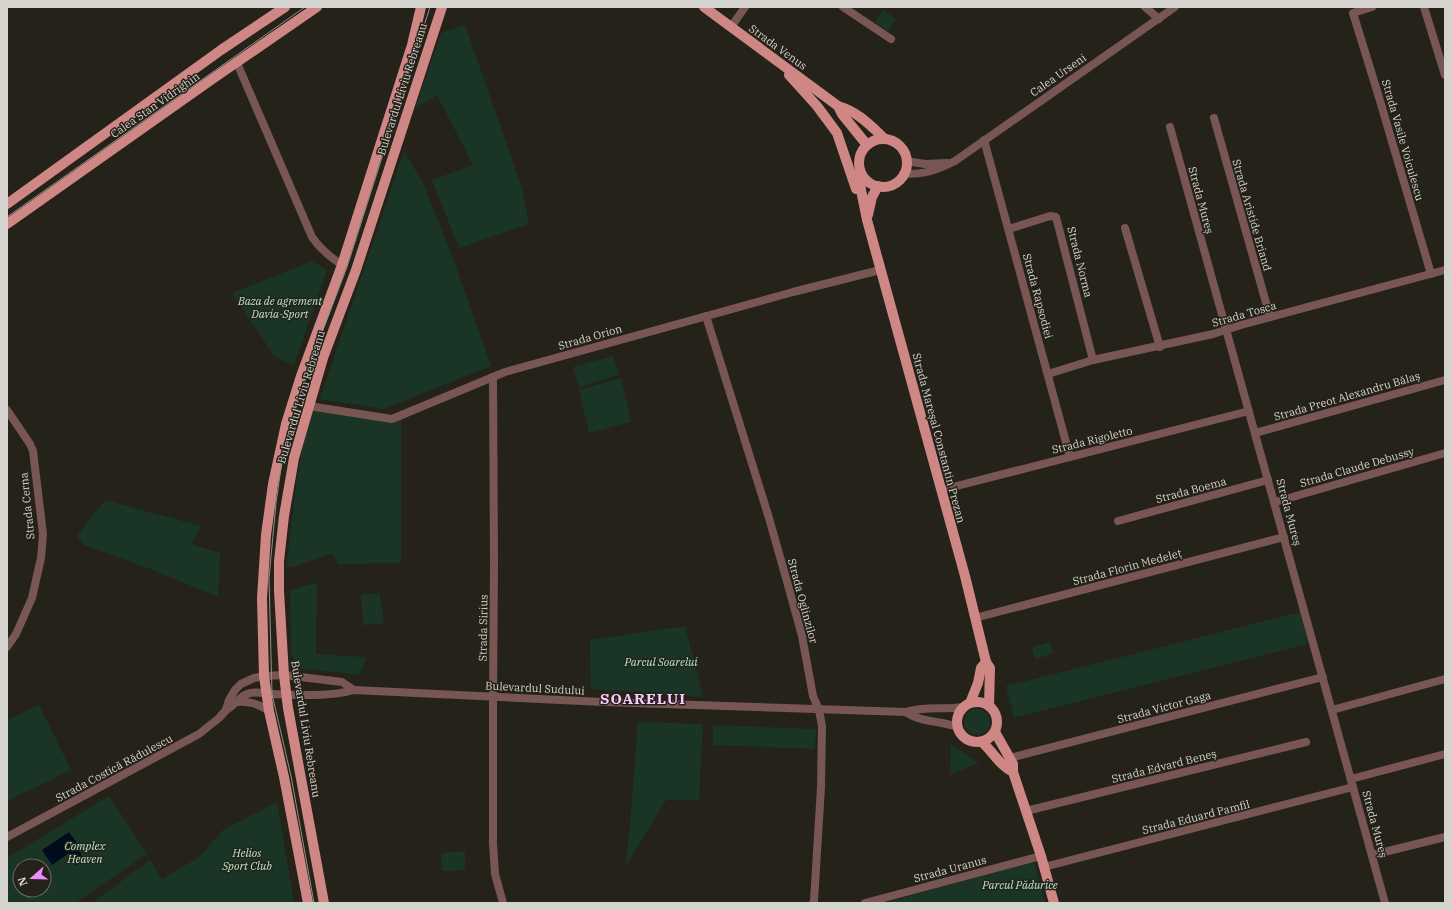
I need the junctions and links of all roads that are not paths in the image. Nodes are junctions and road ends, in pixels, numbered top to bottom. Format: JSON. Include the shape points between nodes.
{"nodes":[{"id":1,"x":285,"y":7,"type":"edge"},
{"id":2,"x":317,"y":7,"type":"edge"},
{"id":3,"x":421,"y":7,"type":"edge"},
{"id":4,"x":442,"y":7,"type":"edge"},
{"id":5,"x":704,"y":7,"type":"edge"},
{"id":6,"x":745,"y":7,"type":"edge"},
{"id":7,"x":843,"y":7,"type":"edge"},
{"id":8,"x":1145,"y":7,"type":"edge"},
{"id":9,"x":1175,"y":7,"type":"edge"},
{"id":10,"x":1372,"y":7,"type":"edge"},
{"id":11,"x":1424,"y":7,"type":"edge"},
{"id":12,"x":1159,"y":19,"type":"junction"},
{"id":13,"x":731,"y":27,"type":"junction"},
{"id":14,"x":891,"y":39,"type":"dead end"},
{"id":15,"x":237,"y":63,"type":"junction"},
{"id":16,"x":778,"y":63,"type":"junction"},
{"id":17,"x":1445,"y":75,"type":"edge"},
{"id":18,"x":838,"y":106,"type":"junction"},
{"id":19,"x":1214,"y":118,"type":"dead end"},
{"id":20,"x":1170,"y":127,"type":"dead end"},
{"id":21,"x":885,"y":139,"type":"junction"},
{"id":22,"x":984,"y":140,"type":"junction"},
{"id":23,"x":867,"y":144,"type":"junction"},
{"id":24,"x":906,"y":161,"type":"junction"},
{"id":25,"x":955,"y":161,"type":"junction"},
{"id":26,"x":860,"y":170,"type":"junction"},
{"id":27,"x":903,"y":174,"type":"junction"},
{"id":28,"x":878,"y":186,"type":"junction"},
{"id":29,"x":7,"y":204,"type":"edge"},
{"id":30,"x":866,"y":218,"type":"junction"},
{"id":31,"x":7,"y":224,"type":"edge"},
{"id":32,"x":1125,"y":228,"type":"dead end"},
{"id":33,"x":1008,"y":229,"type":"junction"},
{"id":34,"x":342,"y":265,"type":"junction"},
{"id":35,"x":880,"y":270,"type":"junction"},
{"id":36,"x":1445,"y":270,"type":"edge"},
{"id":37,"x":1431,"y":274,"type":"junction"},
{"id":38,"x":706,"y":316,"type":"junction"},
{"id":39,"x":1270,"y":317,"type":"junction"},
{"id":40,"x":1225,"y":330,"type":"junction"},
{"id":41,"x":1160,"y":347,"type":"junction"},
{"id":42,"x":1093,"y":360,"type":"junction"},
{"id":43,"x":1048,"y":374,"type":"junction"},
{"id":44,"x":493,"y":376,"type":"junction"},
{"id":45,"x":1445,"y":380,"type":"edge"},
{"id":46,"x":309,"y":406,"type":"junction"},
{"id":47,"x":7,"y":410,"type":"edge"},
{"id":48,"x":1249,"y":411,"type":"junction"},
{"id":49,"x":1256,"y":433,"type":"junction"},
{"id":50,"x":1445,"y":454,"type":"edge"},
{"id":51,"x":1070,"y":457,"type":"junction"},
{"id":52,"x":1268,"y":480,"type":"junction"},
{"id":53,"x":941,"y":490,"type":"junction"},
{"id":54,"x":1274,"y":502,"type":"junction"},
{"id":55,"x":1118,"y":521,"type":"dead end"},
{"id":56,"x":1284,"y":537,"type":"junction"},
{"id":57,"x":975,"y":618,"type":"junction"},
{"id":58,"x":7,"y":647,"type":"edge"},
{"id":59,"x":986,"y":662,"type":"junction"},
{"id":60,"x":284,"y":675,"type":"junction"},
{"id":61,"x":264,"y":676,"type":"junction"},
{"id":62,"x":1323,"y":677,"type":"junction"},
{"id":63,"x":1445,"y":679,"type":"edge"},
{"id":64,"x":354,"y":690,"type":"junction"},
{"id":65,"x":266,"y":694,"type":"junction"},
{"id":66,"x":286,"y":695,"type":"junction"},
{"id":67,"x":492,"y":697,"type":"junction"},
{"id":68,"x":237,"y":702,"type":"junction"},
{"id":69,"x":967,"y":705,"type":"junction"},
{"id":70,"x":989,"y":706,"type":"junction"},
{"id":71,"x":226,"y":710,"type":"junction"},
{"id":72,"x":819,"y":710,"type":"junction"},
{"id":73,"x":1332,"y":710,"type":"junction"},
{"id":74,"x":269,"y":711,"type":"junction"},
{"id":75,"x":906,"y":712,"type":"junction"},
{"id":76,"x":957,"y":727,"type":"junction"},
{"id":77,"x":995,"y":732,"type":"junction"},
{"id":78,"x":982,"y":742,"type":"junction"},
{"id":79,"x":1306,"y":742,"type":"dead end"},
{"id":80,"x":1445,"y":754,"type":"edge"},
{"id":81,"x":1010,"y":758,"type":"junction"},
{"id":82,"x":1012,"y":772,"type":"junction"},
{"id":83,"x":1351,"y":779,"type":"junction"},
{"id":84,"x":1353,"y":787,"type":"junction"},
{"id":85,"x":1026,"y":811,"type":"junction"},
{"id":86,"x":7,"y":837,"type":"edge"},
{"id":87,"x":1445,"y":837,"type":"edge"},
{"id":88,"x":1372,"y":855,"type":"junction"},
{"id":89,"x":1041,"y":856,"type":"junction"},
{"id":90,"x":1044,"y":867,"type":"junction"},
{"id":91,"x":814,"y":902,"type":"edge"},
{"id":92,"x":308,"y":903,"type":"edge"},
{"id":93,"x":324,"y":903,"type":"edge"},
{"id":94,"x":503,"y":903,"type":"edge"},
{"id":95,"x":865,"y":903,"type":"edge"},
{"id":96,"x":1054,"y":903,"type":"edge"},
{"id":97,"x":1385,"y":903,"type":"edge"}],
"edges":[{"from":1,"to":29,"type":"main road","name":"Calea Stan Vidrighin"},
{"from":2,"to":15,"type":"main road","name":"Calea Stan Vidrighin"},
{"from":3,"to":34,"type":"main road","name":"Bulevardul Liviu Rebreanu","via":[[412,45]]},
{"from":4,"to":46,"type":"main road","name":"Bulevardul Liviu Rebreanu"},
{"from":5,"to":13,"type":"main road","name":"Strada Venus"},
{"from":6,"to":13,"type":"street"},
{"from":7,"to":14,"type":"street"},
{"from":8,"to":12,"type":"street"},
{"from":9,"to":12,"type":"street","name":"Calea Urseni"},
{"from":10,"to":37,"type":"street","name":"Strada Vasile Voiculescu","via":[[1353,13]]},
{"from":11,"to":17,"type":"street"},
{"from":12,"to":22,"type":"street","name":"Calea Urseni"},
{"from":13,"to":16,"type":"main road","name":"Strada Venus"},
{"from":15,"to":31,"type":"main road","name":"Calea Stan Vidrighin"},
{"from":15,"to":34,"type":"street","via":[[312,237],[327,255]]},
{"from":16,"to":18,"type":"main road","name":"Strada Venus"},
{"from":16,"to":30,"type":"main road","via":[[817,106],[837,133]]},
{"from":18,"to":21,"type":"main road","name":"Strada Venus","via":[[862,118]]},
{"from":18,"to":23,"type":"main road","name":"Strada Venus"},
{"from":19,"to":39,"type":"street","name":"Strada Aristide Briand"},
{"from":20,"to":40,"type":"street","name":"Strada Mureș"},
{"from":21,"to":23,"type":"main road"},
{"from":21,"to":24,"type":"main road","via":[[898,144],[904,152]]},
{"from":22,"to":25,"type":"street","name":"Calea Urseni"},
{"from":22,"to":33,"type":"street","name":"Strada Rapsodiei"},
{"from":23,"to":26,"type":"main road","via":[[860,156]]},
{"from":24,"to":25,"type":"street","via":[[925,164]]},
{"from":24,"to":27,"type":"main road"},
{"from":25,"to":27,"type":"street","name":"Calea Urseni","via":[[925,174]]},
{"from":26,"to":28,"type":"main road","via":[[867,180]]},
{"from":26,"to":30,"type":"main road","name":"Strada Mareșal Constantin Prezan"},
{"from":27,"to":28,"type":"main road","via":[[895,183]]},
{"from":28,"to":30,"type":"main road","name":"Strada Mareșal Constantin Prezan"},
{"from":30,"to":35,"type":"main road","name":"Strada Mareșal Constantin Prezan"},
{"from":32,"to":41,"type":"street"},
{"from":33,"to":42,"type":"street","name":"Strada Norma","via":[[1050,216],[1056,217]]},
{"from":33,"to":43,"type":"street","name":"Strada Rapsodiei"},
{"from":34,"to":61,"type":"main road","name":"Bulevardul Liviu Rebreanu","via":[[298,386],[273,484],[266,534],[262,598]]},
{"from":35,"to":38,"type":"street","name":"Strada Orion"},
{"from":35,"to":53,"type":"main road","name":"Strada Mareșal Constantin Prezan"},
{"from":36,"to":37,"type":"street","name":"Strada Tosca"},
{"from":37,"to":39,"type":"street","name":"Strada Tosca"},
{"from":38,"to":44,"type":"street","name":"Strada Orion"},
{"from":38,"to":72,"type":"street","name":"Strada Oglinzilor","via":[[767,512],[802,636],[813,696]]},
{"from":39,"to":40,"type":"street","name":"Strada Tosca"},
{"from":40,"to":41,"type":"street","name":"Strada Tosca"},
{"from":40,"to":48,"type":"street","name":"Strada Mureș"},
{"from":41,"to":42,"type":"street","name":"Strada Tosca"},
{"from":42,"to":43,"type":"street","name":"Strada Tosca"},
{"from":43,"to":51,"type":"street","name":"Strada Rapsodiei"},
{"from":44,"to":46,"type":"street","name":"Strada Orion","via":[[392,419]]},
{"from":44,"to":67,"type":"street","name":"Strada Sirius"},
{"from":45,"to":49,"type":"street","name":"Strada Preot Alexandru Bălaș"},
{"from":46,"to":60,"type":"main road","name":"Bulevardul Liviu Rebreanu","via":[[294,458],[279,561],[278,591]]},
{"from":47,"to":58,"type":"street","name":"Strada Cerna","via":[[33,451],[43,534],[41,558],[32,598],[16,634]]},
{"from":48,"to":49,"type":"street","name":"Strada Mureș"},
{"from":48,"to":51,"type":"street","name":"Strada Rigoletto"},
{"from":49,"to":52,"type":"street","name":"Strada Mureș"},
{"from":50,"to":54,"type":"street","name":"Strada Claude Debussy"},
{"from":51,"to":53,"type":"street","name":"Strada Rigoletto"},
{"from":52,"to":54,"type":"street","name":"Strada Mureș"},
{"from":52,"to":55,"type":"street","name":"Strada Boema"},
{"from":53,"to":57,"type":"main road","name":"Strada Mareșal Constantin Prezan"},
{"from":54,"to":56,"type":"street","name":"Strada Mureș"},
{"from":56,"to":57,"type":"street","name":"Strada Florin Medeleț"},
{"from":56,"to":62,"type":"street","name":"Strada Mureș"},
{"from":57,"to":59,"type":"main road","name":"Strada Mareșal Constantin Prezan"},
{"from":59,"to":69,"type":"main road"},
{"from":59,"to":70,"type":"main road","name":"Strada Mareșal Constantin Prezan","via":[[990,668]]},
{"from":60,"to":61,"type":"street","name":"Bulevardul Sudului"},
{"from":60,"to":64,"type":"street","name":"Bulevardul Sudului","via":[[342,682]]},
{"from":60,"to":66,"type":"main road","name":"Bulevardul Liviu Rebreanu"},
{"from":61,"to":65,"type":"main road","name":"Bulevardul Liviu Rebreanu"},
{"from":61,"to":71,"type":"street","name":"Strada Costică Rădulescu","via":[[241,684],[229,700]]},
{"from":62,"to":73,"type":"street","name":"Strada Mureș"},
{"from":62,"to":81,"type":"street","name":"Strada Victor Gaga"},
{"from":63,"to":73,"type":"street"},
{"from":64,"to":66,"type":"street","name":"Bulevardul Sudului","via":[[342,694]]},
{"from":64,"to":67,"type":"street","name":"Bulevardul Sudului"},
{"from":65,"to":66,"type":"street","name":"Bulevardul Sudului"},
{"from":65,"to":68,"type":"street","name":"Strada Costică Rădulescu","via":[[247,694]]},
{"from":65,"to":74,"type":"main road","name":"Bulevardul Liviu Rebreanu"},
{"from":66,"to":93,"type":"main road","name":"Bulevardul Liviu Rebreanu"},
{"from":67,"to":72,"type":"street","name":"Bulevardul Sudului"},
{"from":67,"to":94,"type":"street","name":"Strada Sirius","via":[[493,843],[495,874]]},
{"from":68,"to":71,"type":"street","name":"Strada Costică Rădulescu"},
{"from":68,"to":74,"type":"street","via":[[259,704]]},
{"from":69,"to":70,"type":"main road","via":[[976,702]]},
{"from":69,"to":75,"type":"street","name":"Bulevardul Sudului","via":[[952,709]]},
{"from":69,"to":76,"type":"main road","via":[[957,716]]},
{"from":70,"to":77,"type":"main road","via":[[997,721]]},
{"from":71,"to":86,"type":"street","name":"Strada Costică Rădulescu","via":[[211,725],[182,744]]},
{"from":72,"to":75,"type":"street","name":"Bulevardul Sudului"},
{"from":72,"to":91,"type":"street","name":"Strada Oglinzilor","via":[[822,726],[821,788]]},
{"from":73,"to":83,"type":"street","name":"Strada Mureș"},
{"from":74,"to":92,"type":"main road","name":"Bulevardul Liviu Rebreanu"},
{"from":75,"to":76,"type":"street","name":"Bulevardul Sudului","via":[[912,716]]},
{"from":76,"to":78,"type":"main road","via":[[964,738],[976,743]]},
{"from":77,"to":78,"type":"main road","via":[[992,737]]},
{"from":77,"to":81,"type":"main road"},
{"from":78,"to":82,"type":"main road","via":[[1005,768]]},
{"from":79,"to":85,"type":"street","name":"Strada Edvard Beneș"},
{"from":80,"to":83,"type":"street"},
{"from":81,"to":82,"type":"main road","via":[[1013,764]]},
{"from":82,"to":85,"type":"main road"},
{"from":83,"to":84,"type":"street","name":"Strada Mureș"},
{"from":84,"to":88,"type":"street","name":"Strada Mureș"},
{"from":84,"to":90,"type":"street","name":"Strada Eduard Pamfil"},
{"from":85,"to":89,"type":"main road"},
{"from":87,"to":88,"type":"street"},
{"from":88,"to":97,"type":"street","name":"Strada Mureș"},
{"from":89,"to":90,"type":"main road"},
{"from":89,"to":95,"type":"street","name":"Strada Uranus"},
{"from":90,"to":96,"type":"main road"}]}
